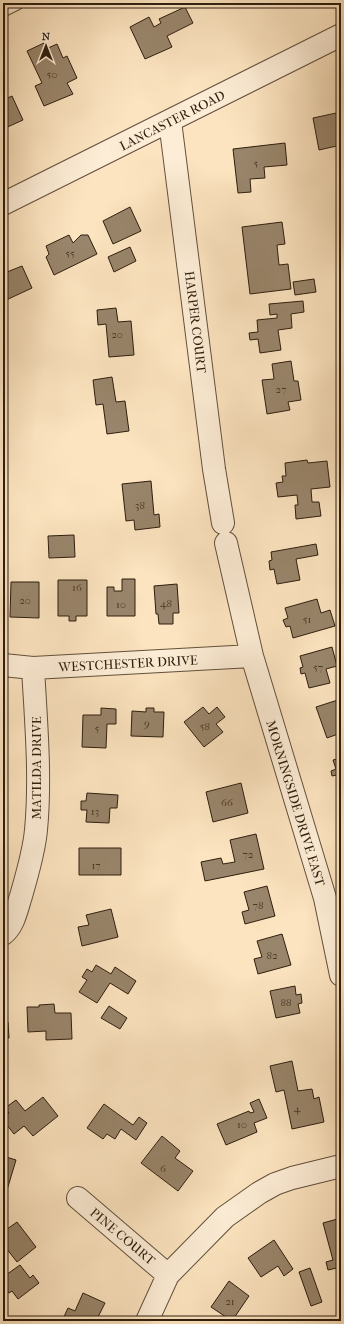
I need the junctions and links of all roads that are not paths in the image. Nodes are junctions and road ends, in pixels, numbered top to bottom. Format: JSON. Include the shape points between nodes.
{"nodes":[{"id":1,"x":17,"y":3,"type":"edge"},
{"id":2,"x":3,"y":10,"type":"edge"},
{"id":3,"x":341,"y":35,"type":"edge"},
{"id":4,"x":170,"y":120,"type":"junction"},
{"id":5,"x":3,"y":204,"type":"edge"},
{"id":6,"x":252,"y":656,"type":"junction"},
{"id":7,"x":3,"y":665,"type":"edge"},
{"id":8,"x":33,"y":668,"type":"junction"},
{"id":9,"x":3,"y":934,"type":"edge"},
{"id":10,"x":341,"y":975,"type":"edge"},
{"id":11,"x":341,"y":1166,"type":"edge"},
{"id":12,"x":78,"y":1198,"type":"dead end"},
{"id":13,"x":168,"y":1275,"type":"junction"},
{"id":14,"x":147,"y":1321,"type":"edge"}],
"edges":[{"from":1,"to":2,"type":"lane"},
{"from":3,"to":4,"type":"street","name":"LANCASTER ROAD"},
{"from":4,"to":5,"type":"street","name":"LANCASTER ROAD"},
{"from":4,"to":6,"type":"street","name":"HARPER COURT","via":[[214,469],[224,533]]},
{"from":6,"to":8,"type":"street","name":"WESTCHESTER DRIVE"},
{"from":6,"to":10,"type":"street","name":"MORNINGSIDE DRIVE EAST","via":[[325,898]]},
{"from":7,"to":8,"type":"street","name":"WESTCHESTER DRIVE"},
{"from":8,"to":9,"type":"street","name":"MATILDA DRIVE","via":[[39,783],[36,832],[16,911],[8,930]]},
{"from":11,"to":13,"type":"street","via":[[292,1178],[259,1193],[225,1217]]},
{"from":12,"to":13,"type":"street","name":"PINE COURT"},
{"from":13,"to":14,"type":"street"}]}
